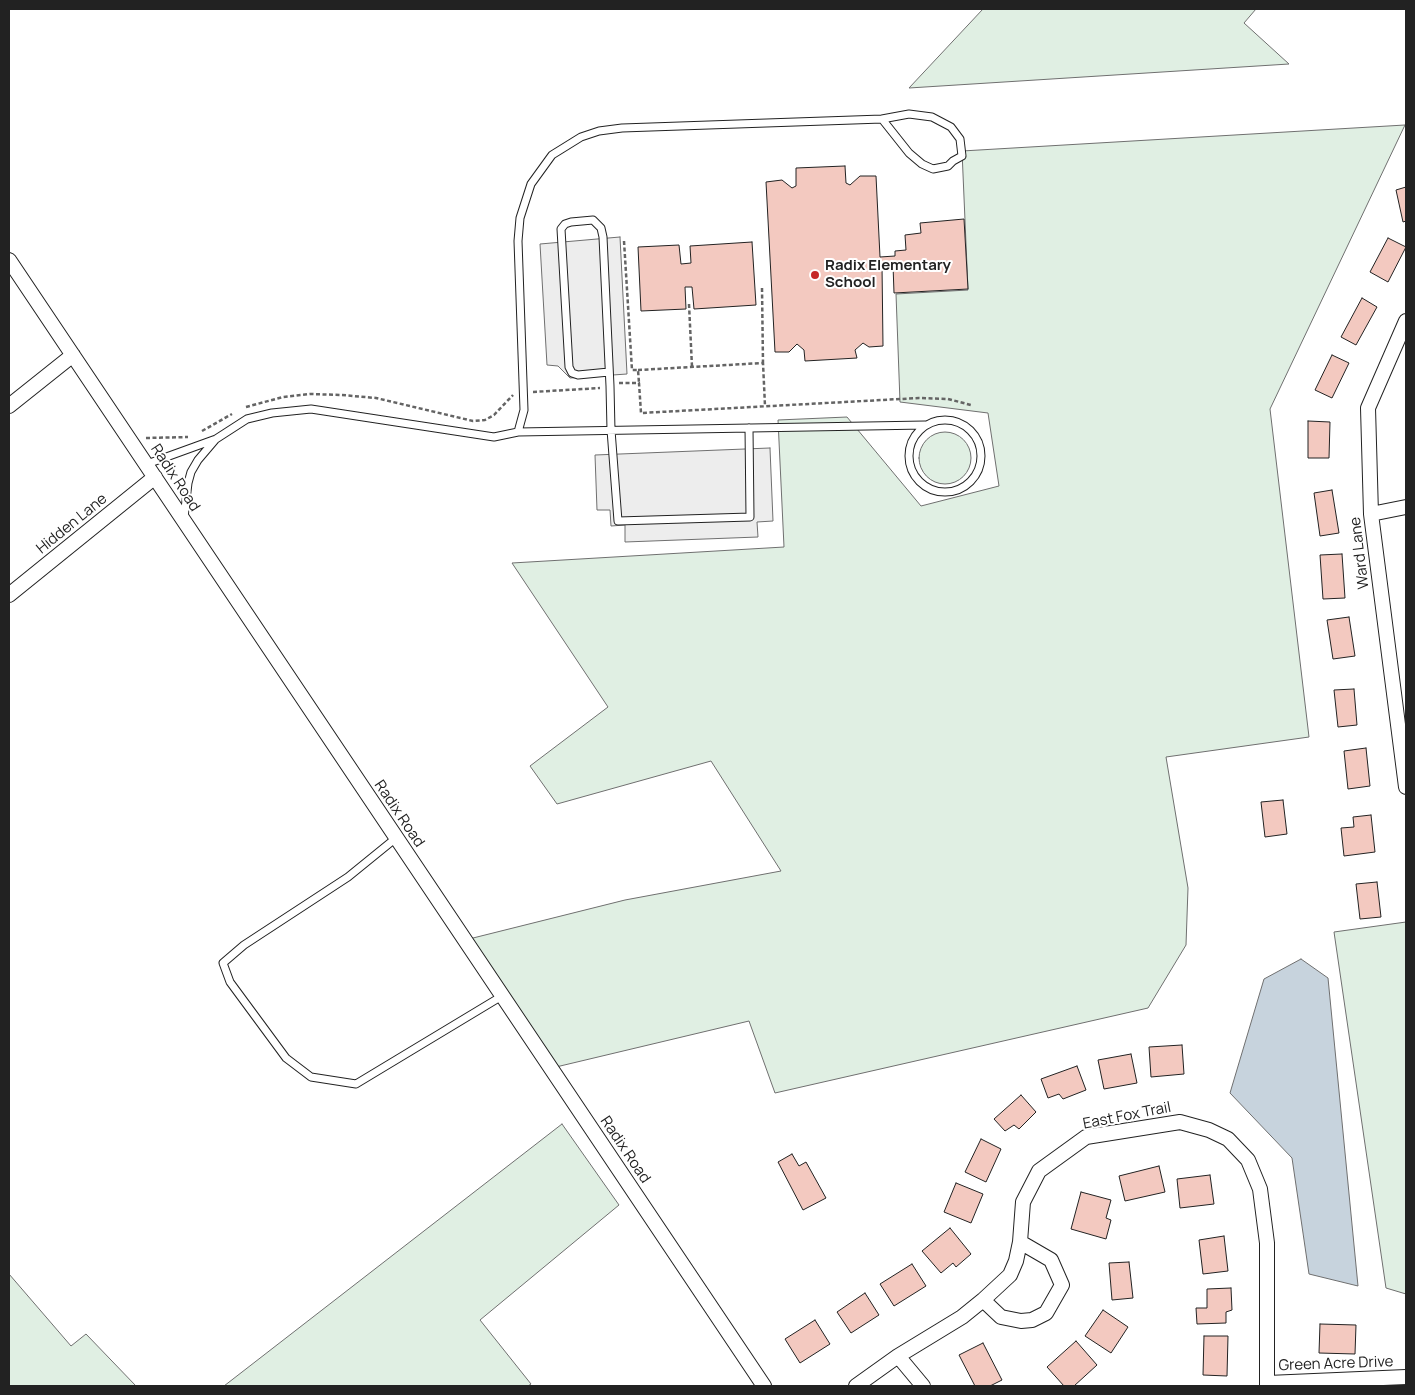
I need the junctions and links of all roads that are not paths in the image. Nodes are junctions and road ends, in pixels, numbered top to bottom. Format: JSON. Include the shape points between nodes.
{"nodes":[{"id":1,"x":882,"y":119,"type":"junction"},
{"id":2,"x":9,"y":260,"type":"edge"},
{"id":3,"x":1406,"y":321,"type":"edge"},
{"id":4,"x":73,"y":355,"type":"junction"},
{"id":5,"x":609,"y":372,"type":"junction"},
{"id":6,"x":9,"y":406,"type":"edge"},
{"id":7,"x":925,"y":425,"type":"junction"},
{"id":8,"x":748,"y":428,"type":"junction"},
{"id":9,"x":611,"y":430,"type":"junction"},
{"id":10,"x":518,"y":432,"type":"junction"},
{"id":11,"x":216,"y":439,"type":"junction"},
{"id":12,"x":147,"y":464,"type":"junction"},
{"id":13,"x":156,"y":477,"type":"junction"},
{"id":14,"x":1406,"y":506,"type":"edge"},
{"id":15,"x":1371,"y":514,"type":"junction"},
{"id":16,"x":184,"y":521,"type":"junction"},
{"id":17,"x":9,"y":595,"type":"edge"},
{"id":18,"x":1406,"y":787,"type":"edge"},
{"id":19,"x":396,"y":838,"type":"junction"},
{"id":20,"x":502,"y":996,"type":"junction"},
{"id":21,"x":1020,"y":1242,"type":"junction"},
{"id":22,"x":983,"y":1300,"type":"junction"},
{"id":23,"x":898,"y":1356,"type":"junction"},
{"id":24,"x":1406,"y":1377,"type":"edge"},
{"id":25,"x":1268,"y":1384,"type":"edge"},
{"id":26,"x":764,"y":1386,"type":"edge"},
{"id":27,"x":856,"y":1386,"type":"edge"},
{"id":28,"x":923,"y":1386,"type":"edge"}],
"edges":[{"from":1,"to":1,"type":"lane","via":[[922,164],[933,169],[948,166],[962,156],[960,139],[951,127],[937,120],[909,114]]},
{"from":1,"to":10,"type":"lane","via":[[622,128],[581,137],[552,155],[531,184],[520,218],[524,410]]},
{"from":2,"to":4,"type":"street","name":"Radix Road"},
{"from":3,"to":15,"type":"street","name":"Ward Lane","via":[[1368,408]]},
{"from":4,"to":6,"type":"street"},
{"from":4,"to":12,"type":"street","name":"Radix Road"},
{"from":5,"to":5,"type":"lane","via":[[601,228],[592,220],[571,222],[561,229],[569,367],[578,375]]},
{"from":5,"to":9,"type":"lane"},
{"from":7,"to":7,"type":"lane","via":[[943,419],[963,424],[978,439],[982,459],[975,479],[958,491],[937,492],[919,482],[909,464],[910,442]]},
{"from":7,"to":8,"type":"lane"},
{"from":8,"to":9,"type":"lane"},
{"from":8,"to":9,"type":"lane","via":[[750,517],[618,521]]},
{"from":9,"to":10,"type":"lane"},
{"from":10,"to":11,"type":"lane","via":[[494,437],[311,409],[272,412],[247,419]]},
{"from":11,"to":12,"type":"lane"},
{"from":11,"to":16,"type":"lane","via":[[191,472]]},
{"from":12,"to":13,"type":"street","name":"Radix Road"},
{"from":13,"to":16,"type":"street","name":"Radix Road"},
{"from":13,"to":17,"type":"street","name":"Hidden Lane"},
{"from":14,"to":15,"type":"street"},
{"from":15,"to":18,"type":"street","name":"Ward Lane"},
{"from":16,"to":19,"type":"street","name":"Radix Road"},
{"from":19,"to":20,"type":"street","name":"Radix Road"},
{"from":19,"to":20,"type":"lane","via":[[348,876],[244,945],[223,963],[230,982],[286,1058],[311,1077],[356,1084]]},
{"from":20,"to":26,"type":"street","name":"Radix Road"},
{"from":21,"to":22,"type":"street","name":"East Fox Trail","via":[[1010,1275]]},
{"from":21,"to":22,"type":"street","via":[[1051,1260],[1062,1285],[1046,1313],[1027,1320],[1001,1317]]},
{"from":21,"to":25,"type":"street","name":"East Fox Trail","via":[[1023,1202],[1039,1171],[1086,1137],[1180,1122],[1228,1139],[1248,1160],[1260,1189],[1267,1243]]},
{"from":22,"to":23,"type":"street","name":"East Fox Trail","via":[[962,1317]]},
{"from":23,"to":27,"type":"street","name":"East Fox Trail"},
{"from":23,"to":28,"type":"street"},
{"from":24,"to":25,"type":"street","name":"Green Acre Drive"}]}
